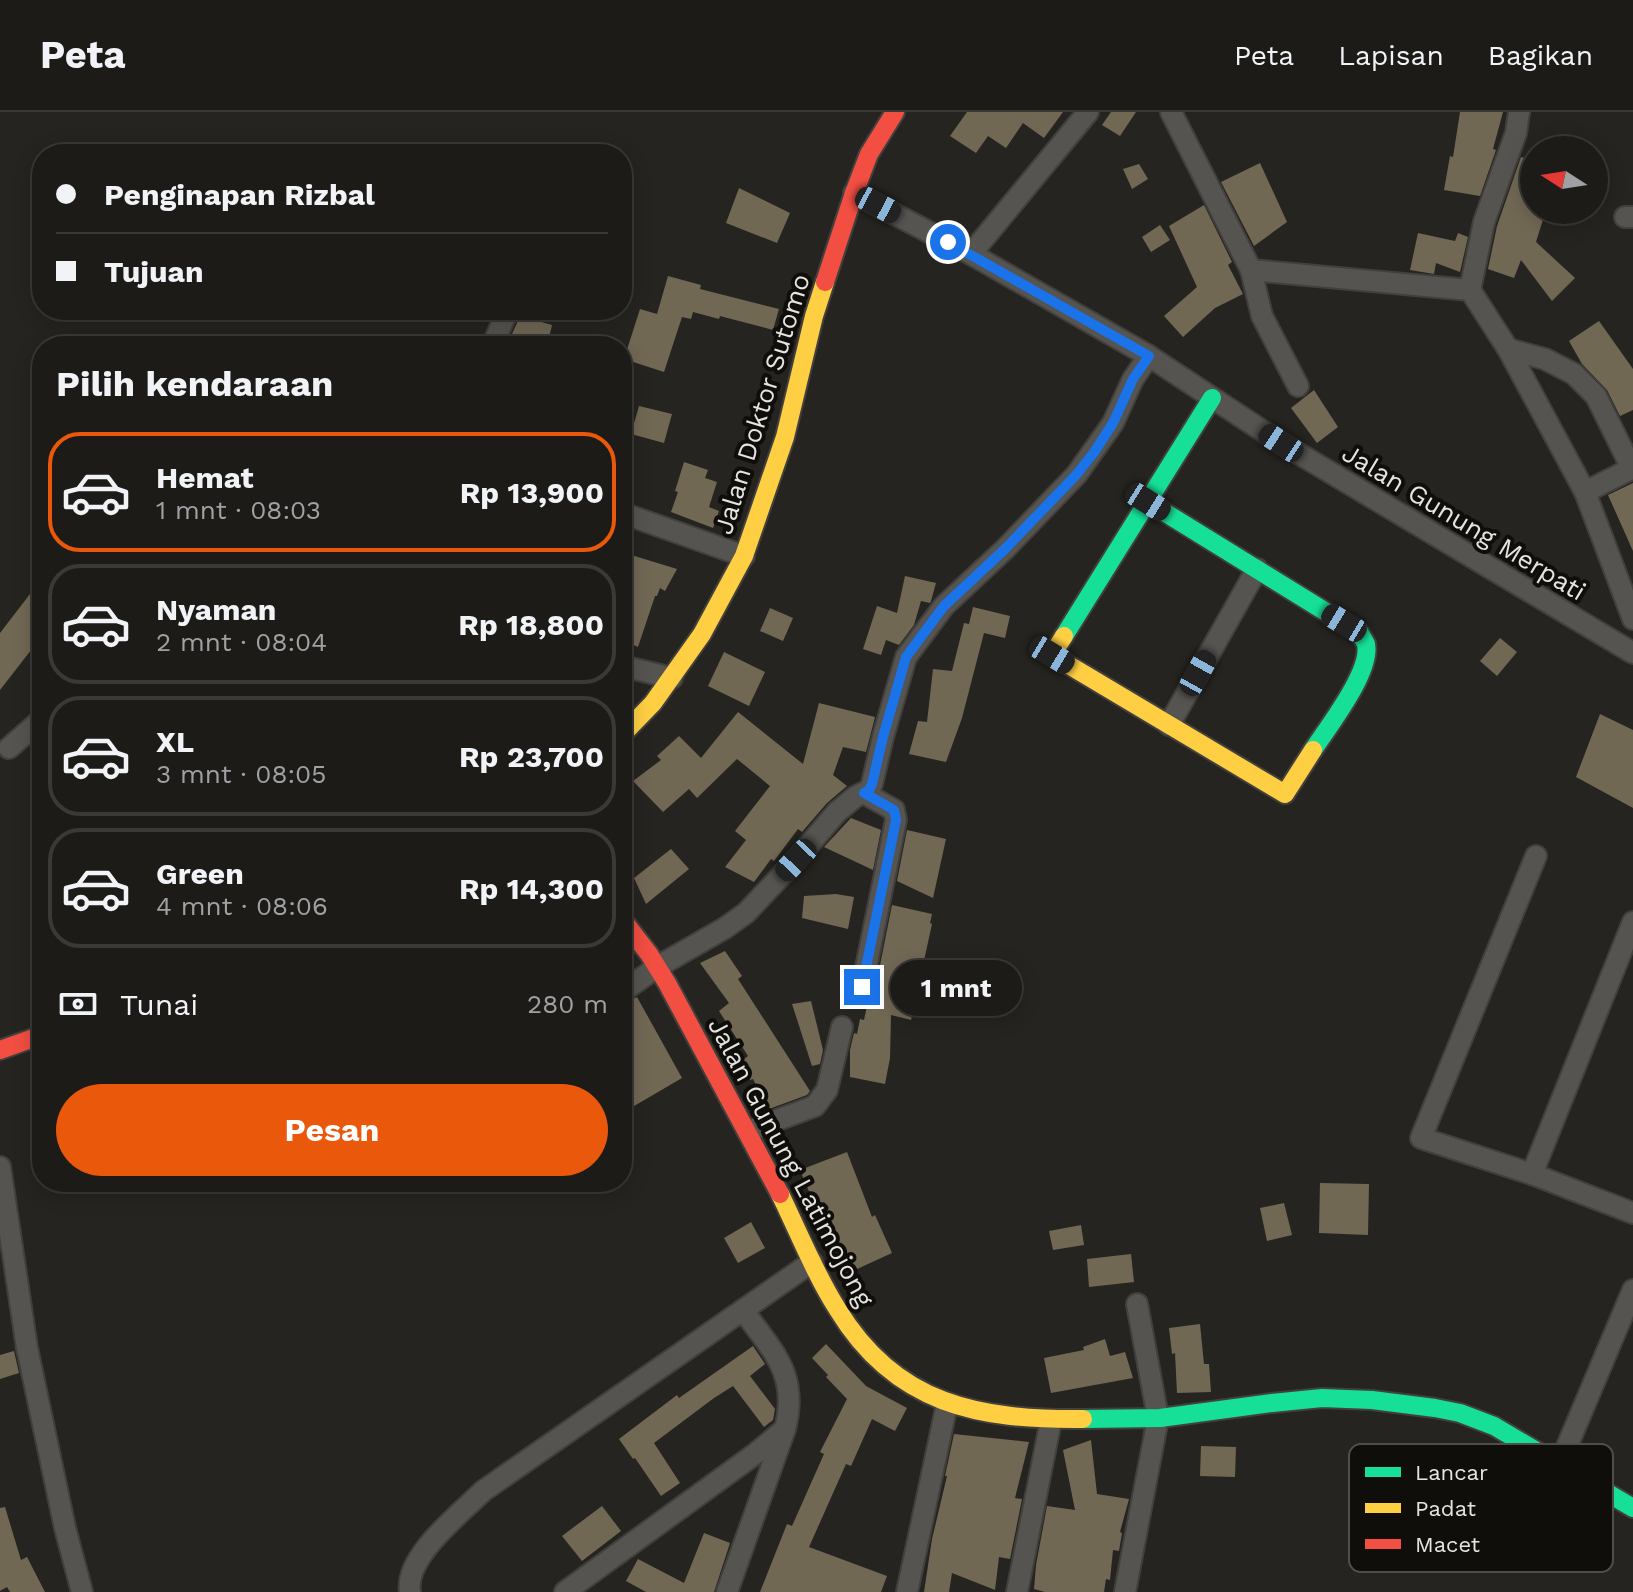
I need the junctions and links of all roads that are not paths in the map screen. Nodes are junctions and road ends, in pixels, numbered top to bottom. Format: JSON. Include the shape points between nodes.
{"nodes":[{"id":1,"x":895,"y":112,"type":"edge"},
{"id":2,"x":1088,"y":112,"type":"edge"},
{"id":3,"x":1171,"y":112,"type":"edge"},
{"id":4,"x":1519,"y":112,"type":"edge"},
{"id":5,"x":854,"y":193,"type":"junction"},
{"id":6,"x":971,"y":254,"type":"junction"},
{"id":7,"x":1251,"y":270,"type":"junction"},
{"id":8,"x":1470,"y":290,"type":"junction"},
{"id":9,"x":1508,"y":349,"type":"junction"},
{"id":10,"x":1149,"y":356,"type":"junction"},
{"id":11,"x":1298,"y":386,"type":"dead end"},
{"id":12,"x":1212,"y":398,"type":"junction"},
{"id":13,"x":1633,"y":469,"type":"edge"},
{"id":14,"x":1585,"y":492,"type":"junction"},
{"id":15,"x":1148,"y":502,"type":"junction"},
{"id":16,"x":632,"y":517,"type":"edge"},
{"id":17,"x":744,"y":556,"type":"junction"},
{"id":18,"x":1257,"y":569,"type":"junction"},
{"id":19,"x":1633,"y":619,"type":"edge"},
{"id":20,"x":1633,"y":653,"type":"edge"},
{"id":21,"x":632,"y":668,"type":"edge"},
{"id":22,"x":672,"y":678,"type":"junction"},
{"id":23,"x":632,"y":725,"type":"edge"},
{"id":24,"x":1169,"y":725,"type":"junction"},
{"id":25,"x":32,"y":728,"type":"edge"},
{"id":26,"x":9,"y":748,"type":"dead end"},
{"id":27,"x":864,"y":793,"type":"junction"},
{"id":28,"x":1536,"y":856,"type":"dead end"},
{"id":29,"x":1633,"y":922,"type":"edge"},
{"id":30,"x":632,"y":933,"type":"edge"},
{"id":31,"x":657,"y":967,"type":"junction"},
{"id":32,"x":632,"y":985,"type":"edge"},
{"id":33,"x":862,"y":987,"type":"dead end"},
{"id":34,"x":842,"y":1027,"type":"dead end"},
{"id":35,"x":32,"y":1039,"type":"edge"},
{"id":36,"x":0,"y":1050,"type":"edge"},
{"id":37,"x":748,"y":1131,"type":"junction"},
{"id":38,"x":0,"y":1167,"type":"edge"},
{"id":39,"x":1532,"y":1174,"type":"junction"},
{"id":40,"x":1633,"y":1213,"type":"edge"},
{"id":41,"x":812,"y":1262,"type":"junction"},
{"id":42,"x":1633,"y":1290,"type":"edge"},
{"id":43,"x":1137,"y":1304,"type":"dead end"},
{"id":44,"x":743,"y":1310,"type":"junction"},
{"id":45,"x":947,"y":1404,"type":"junction"},
{"id":46,"x":1158,"y":1418,"type":"junction"},
{"id":47,"x":1051,"y":1420,"type":"junction"},
{"id":48,"x":785,"y":1429,"type":"junction"},
{"id":49,"x":1529,"y":1444,"type":"edge"},
{"id":50,"x":1568,"y":1444,"type":"edge"},
{"id":51,"x":1613,"y":1497,"type":"edge"},
{"id":52,"x":1633,"y":1508,"type":"edge"},
{"id":53,"x":82,"y":1592,"type":"edge"},
{"id":54,"x":410,"y":1592,"type":"edge"},
{"id":55,"x":565,"y":1592,"type":"edge"},
{"id":56,"x":727,"y":1592,"type":"edge"},
{"id":57,"x":907,"y":1592,"type":"edge"},
{"id":58,"x":1017,"y":1592,"type":"edge"},
{"id":59,"x":1125,"y":1592,"type":"edge"}],
"edges":[{"from":1,"to":5,"type":"street","name":"Jalan Doktor Sutomo","via":[[869,154]]},
{"from":2,"to":6,"type":"street"},
{"from":3,"to":7,"type":"street"},
{"from":4,"to":8,"type":"street","via":[[1484,222]]},
{"from":5,"to":6,"type":"street","name":"Jalan Gunung Merpati"},
{"from":5,"to":17,"type":"street","name":"Jalan Doktor Sutomo","via":[[814,316],[785,437]]},
{"from":6,"to":10,"type":"street","name":"Jalan Gunung Merpati"},
{"from":7,"to":8,"type":"street"},
{"from":7,"to":11,"type":"street","via":[[1262,316]]},
{"from":8,"to":9,"type":"street"},
{"from":9,"to":13,"type":"street","via":[[1574,374],[1596,396]]},
{"from":9,"to":14,"type":"street"},
{"from":10,"to":12,"type":"street","name":"Jalan Gunung Merpati"},
{"from":10,"to":27,"type":"street","via":[[1113,423],[1077,474],[944,606],[906,657],[872,784]]},
{"from":12,"to":15,"type":"street"},
{"from":12,"to":20,"type":"street","name":"Jalan Gunung Merpati"},
{"from":13,"to":14,"type":"street"},
{"from":14,"to":19,"type":"street"},
{"from":15,"to":18,"type":"street"},
{"from":15,"to":24,"type":"street","via":[[1052,655]]},
{"from":16,"to":17,"type":"street"},
{"from":17,"to":22,"type":"street","name":"Jalan Doktor Sutomo"},
{"from":18,"to":24,"type":"street"},
{"from":18,"to":24,"type":"street","via":[[1360,633],[1366,660],[1358,681],[1285,794]]},
{"from":21,"to":22,"type":"street"},
{"from":22,"to":23,"type":"street","name":"Jalan Doktor Sutomo"},
{"from":25,"to":26,"type":"street"},
{"from":27,"to":31,"type":"street","via":[[837,812],[746,913]]},
{"from":27,"to":33,"type":"street","via":[[894,810],[896,820]]},
{"from":28,"to":39,"type":"street","via":[[1421,1138]]},
{"from":29,"to":39,"type":"street"},
{"from":30,"to":31,"type":"street","name":"Jalan Gunung Latimojong"},
{"from":31,"to":32,"type":"street"},
{"from":31,"to":37,"type":"street","name":"Jalan Gunung Latimojong"},
{"from":34,"to":37,"type":"street","via":[[827,1090],[815,1106]]},
{"from":35,"to":36,"type":"street"},
{"from":37,"to":41,"type":"street","name":"Jalan Gunung Latimojong"},
{"from":38,"to":53,"type":"street","via":[[27,1348]]},
{"from":39,"to":40,"type":"street"},
{"from":41,"to":44,"type":"street"},
{"from":41,"to":45,"type":"street","name":"Jalan Gunung Latimojong","via":[[839,1316],[876,1359]]},
{"from":42,"to":50,"type":"street"},
{"from":43,"to":46,"type":"street"},
{"from":44,"to":48,"type":"street","via":[[787,1377],[790,1408]]},
{"from":44,"to":54,"type":"street","via":[[483,1491],[418,1559]]},
{"from":45,"to":47,"type":"street","name":"Jalan Gunung Latimojong","via":[[998,1417]]},
{"from":45,"to":57,"type":"street"},
{"from":46,"to":47,"type":"street","name":"Jalan Gunung Latimojong"},
{"from":46,"to":49,"type":"street","name":"Jalan Gunung Latimojong","via":[[1356,1398],[1462,1414]]},
{"from":46,"to":59,"type":"street"},
{"from":47,"to":58,"type":"street"},
{"from":48,"to":55,"type":"street"},
{"from":48,"to":56,"type":"street"},
{"from":51,"to":52,"type":"street","name":"Jalan Gunung Latimojong"}]}
